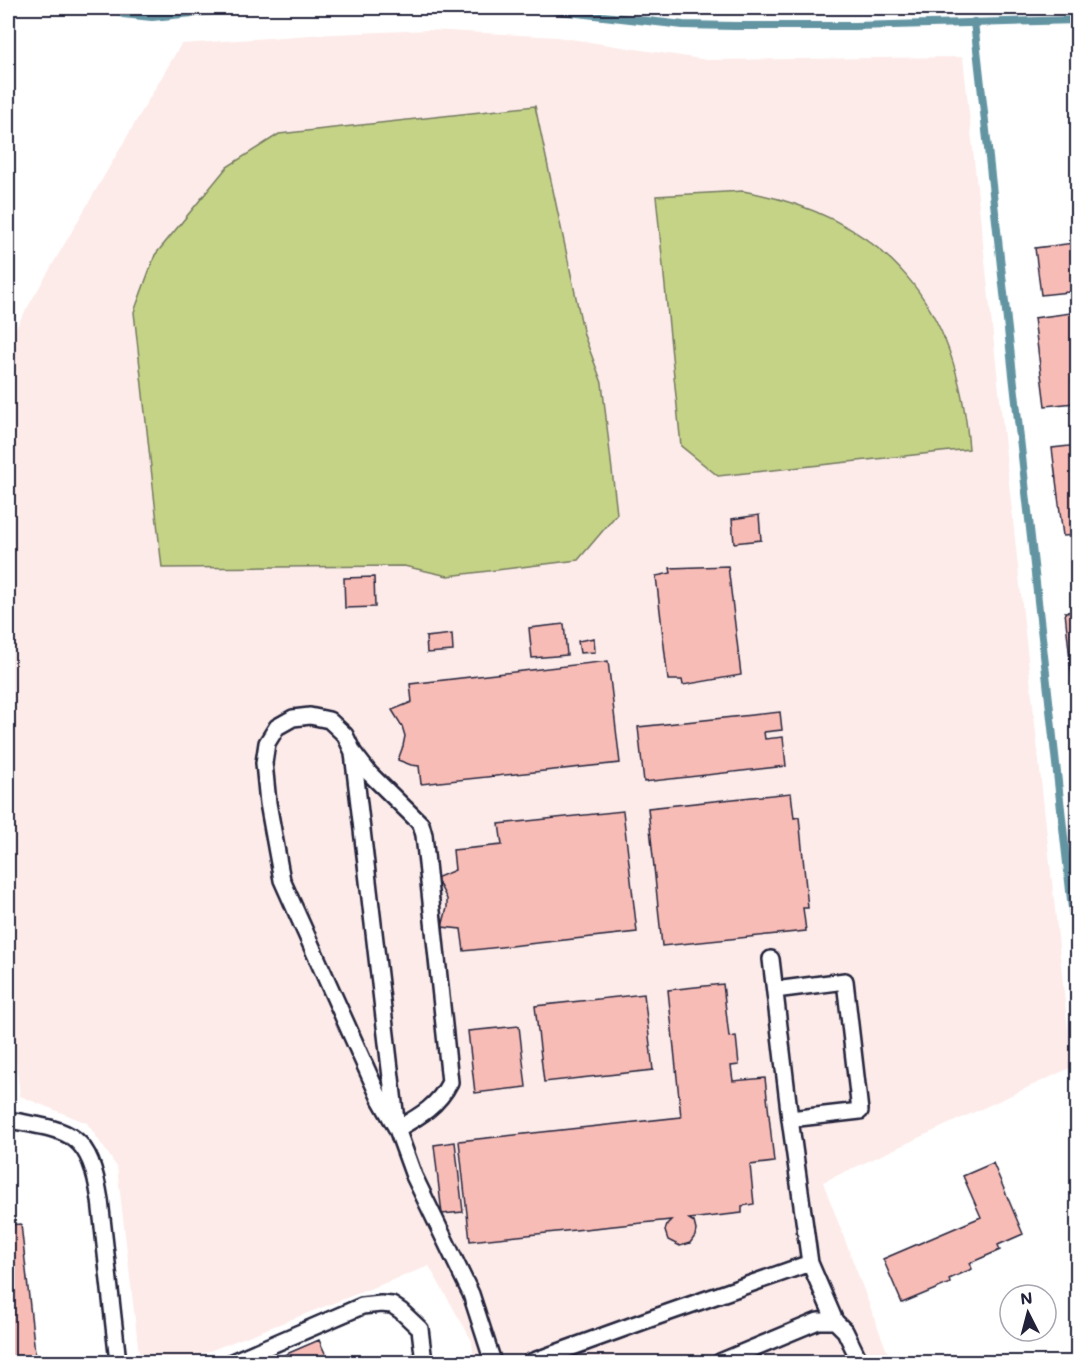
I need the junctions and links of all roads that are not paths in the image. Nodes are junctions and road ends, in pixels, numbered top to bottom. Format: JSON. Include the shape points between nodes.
{"nodes":[{"id":1,"x":353,"y":752,"type":"junction"},
{"id":2,"x":771,"y":959,"type":"dead end"},
{"id":3,"x":775,"y":990,"type":"junction"},
{"id":4,"x":790,"y":1119,"type":"junction"},
{"id":5,"x":8,"y":1120,"type":"edge"},
{"id":6,"x":397,"y":1129,"type":"junction"},
{"id":7,"x":810,"y":1263,"type":"junction"},
{"id":8,"x":835,"y":1321,"type":"junction"},
{"id":9,"x":118,"y":1362,"type":"edge"},
{"id":10,"x":232,"y":1362,"type":"edge"},
{"id":11,"x":424,"y":1362,"type":"edge"},
{"id":12,"x":493,"y":1362,"type":"edge"},
{"id":13,"x":531,"y":1362,"type":"edge"},
{"id":14,"x":720,"y":1362,"type":"edge"},
{"id":15,"x":860,"y":1362,"type":"edge"}],
"edges":[{"from":1,"to":6,"type":"lane"},
{"from":1,"to":6,"type":"lane","via":[[421,824],[424,835],[450,1082],[443,1097],[428,1111]]},
{"from":1,"to":6,"type":"lane","via":[[345,735],[329,720],[293,717],[277,727],[267,743],[264,763],[268,803],[282,880]]},
{"from":2,"to":3,"type":"lane"},
{"from":3,"to":4,"type":"lane"},
{"from":3,"to":4,"type":"lane","via":[[845,981],[859,1099],[860,1111]]},
{"from":4,"to":7,"type":"lane"},
{"from":5,"to":9,"type":"lane","via":[[48,1127],[73,1137],[92,1160]]},
{"from":6,"to":12,"type":"lane","via":[[414,1176],[471,1294]]},
{"from":7,"to":8,"type":"lane"},
{"from":7,"to":13,"type":"lane"},
{"from":8,"to":14,"type":"lane","via":[[818,1320]]},
{"from":8,"to":15,"type":"lane","via":[[845,1331]]},
{"from":10,"to":11,"type":"lane","via":[[362,1306],[381,1304],[392,1305],[420,1329]]}]}
